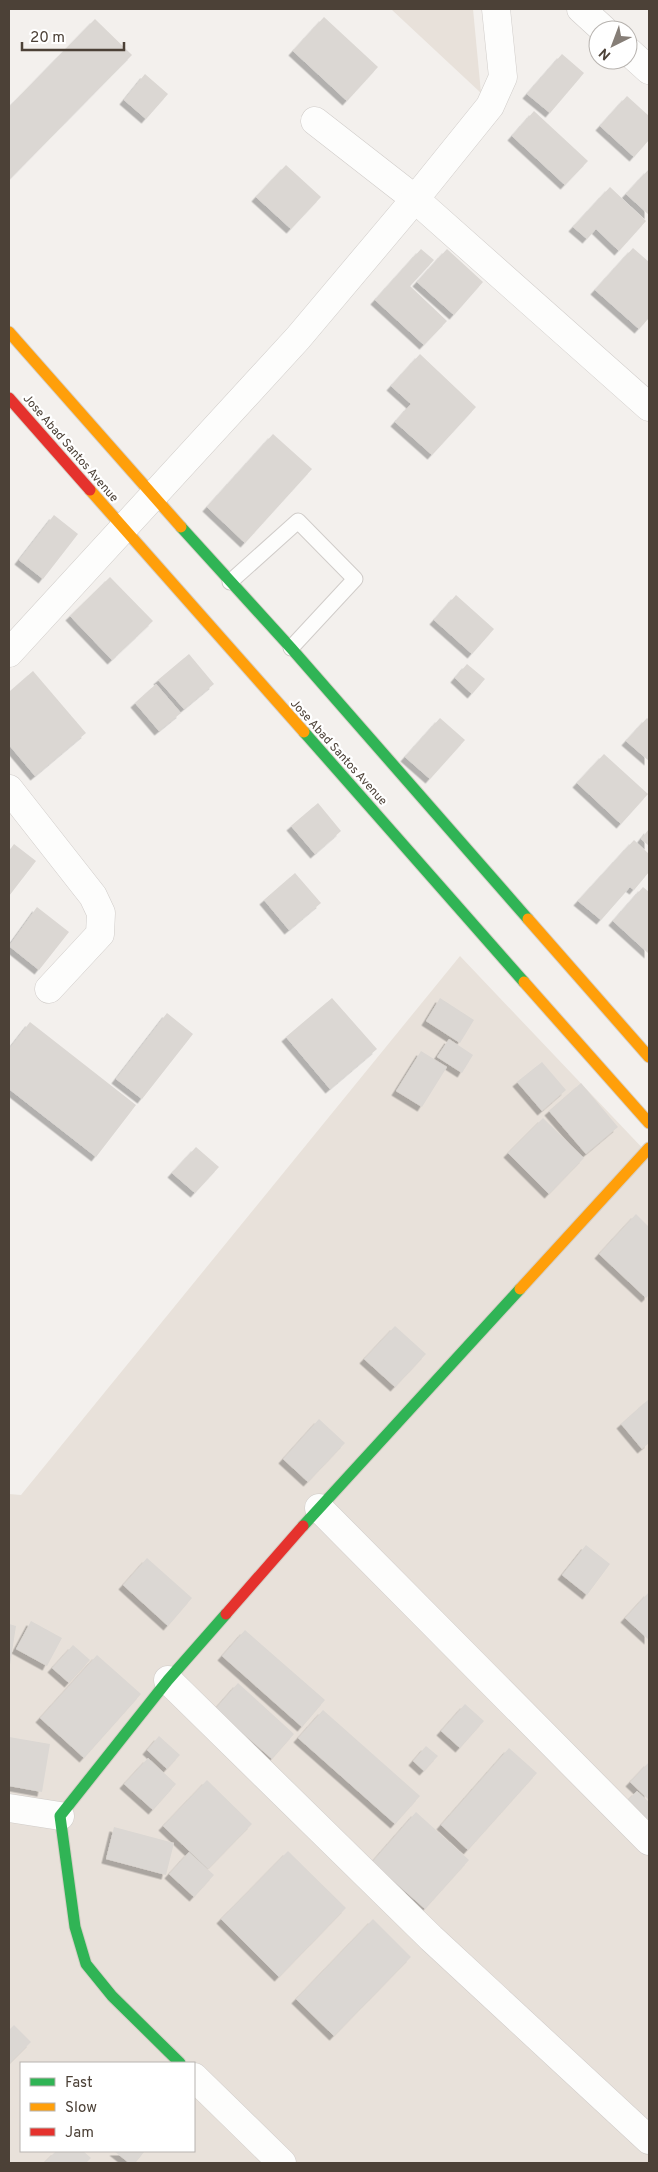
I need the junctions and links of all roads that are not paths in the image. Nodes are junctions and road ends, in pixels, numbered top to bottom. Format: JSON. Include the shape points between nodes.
{"nodes":[{"id":1,"x":496,"y":9,"type":"edge"},
{"id":2,"x":580,"y":9,"type":"edge"},
{"id":3,"x":593,"y":20,"type":"edge"},
{"id":4,"x":638,"y":60,"type":"edge"},
{"id":5,"x":649,"y":70,"type":"edge"},
{"id":6,"x":315,"y":121,"type":"dead end"},
{"id":7,"x":415,"y":199,"type":"junction"},
{"id":8,"x":9,"y":332,"type":"edge"},
{"id":9,"x":9,"y":398,"type":"edge"},
{"id":10,"x":649,"y":407,"type":"edge"},
{"id":11,"x":153,"y":496,"type":"junction"},
{"id":12,"x":123,"y":530,"type":"junction"},
{"id":13,"x":230,"y":582,"type":"junction"},
{"id":14,"x":291,"y":648,"type":"junction"},
{"id":15,"x":9,"y":653,"type":"edge"},
{"id":16,"x":9,"y":789,"type":"edge"},
{"id":17,"x":48,"y":989,"type":"dead end"},
{"id":18,"x":649,"y":1056,"type":"edge"},
{"id":19,"x":649,"y":1123,"type":"edge"},
{"id":20,"x":649,"y":1148,"type":"edge"},
{"id":21,"x":319,"y":1508,"type":"junction"},
{"id":22,"x":168,"y":1680,"type":"junction"},
{"id":23,"x":9,"y":1808,"type":"edge"},
{"id":24,"x":60,"y":1816,"type":"junction"},
{"id":25,"x":649,"y":1841,"type":"edge"},
{"id":26,"x":179,"y":2062,"type":"edge"},
{"id":27,"x":195,"y":2078,"type":"edge"},
{"id":28,"x":649,"y":2140,"type":"edge"},
{"id":29,"x":282,"y":2163,"type":"edge"}],
"edges":[{"from":1,"to":7,"type":"street","via":[[503,77],[490,106]]},
{"from":2,"to":3,"type":"street"},
{"from":4,"to":5,"type":"street"},
{"from":6,"to":7,"type":"street"},
{"from":7,"to":10,"type":"street"},
{"from":7,"to":11,"type":"street","via":[[298,338]]},
{"from":8,"to":11,"type":"main road"},
{"from":9,"to":12,"type":"main road","name":"Jose Abad Santos Avenue"},
{"from":11,"to":12,"type":"street"},
{"from":11,"to":13,"type":"main road"},
{"from":12,"to":15,"type":"street"},
{"from":12,"to":19,"type":"main road","name":"Jose Abad Santos Avenue"},
{"from":13,"to":14,"type":"main road"},
{"from":13,"to":14,"type":"lane","via":[[298,521],[355,579]]},
{"from":14,"to":18,"type":"main road"},
{"from":16,"to":17,"type":"street","via":[[93,896],[101,913],[100,934]]},
{"from":20,"to":21,"type":"main road"},
{"from":21,"to":22,"type":"main road"},
{"from":21,"to":25,"type":"street"},
{"from":22,"to":24,"type":"main road"},
{"from":22,"to":28,"type":"street","via":[[431,1938]]},
{"from":23,"to":24,"type":"street"},
{"from":24,"to":26,"type":"main road","via":[[75,1926],[86,1964],[112,1996]]},
{"from":27,"to":29,"type":"street"}]}
